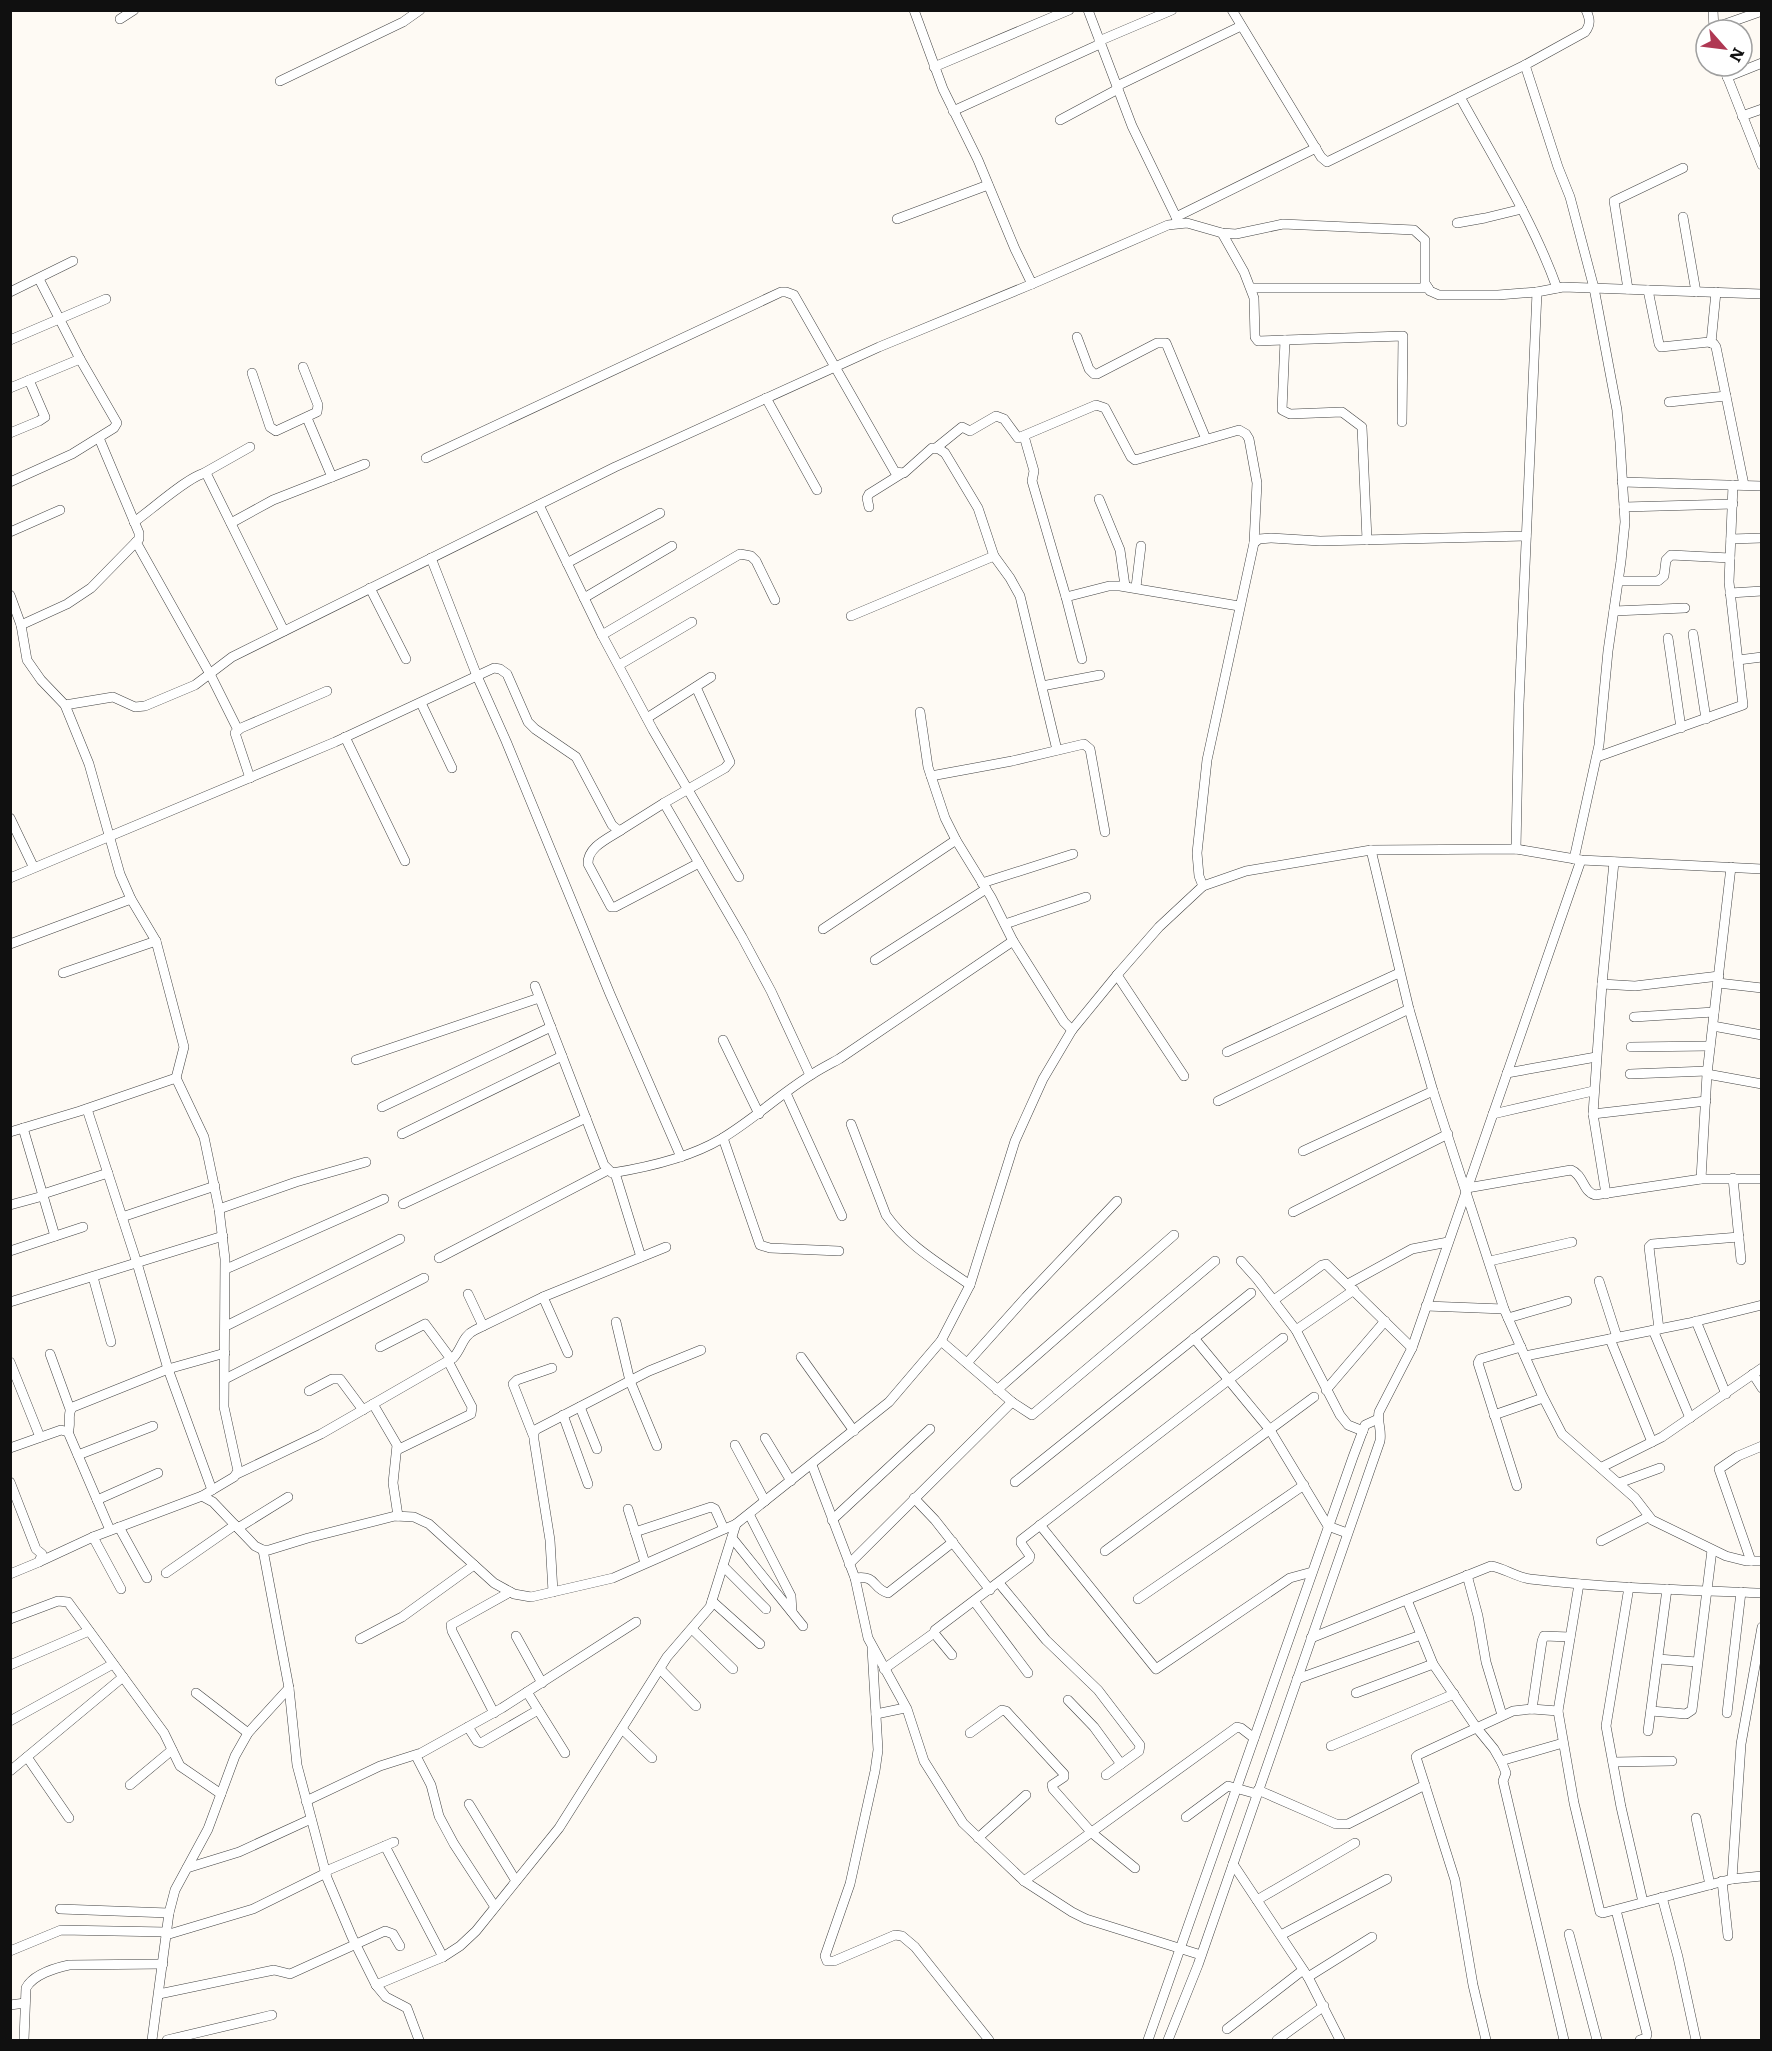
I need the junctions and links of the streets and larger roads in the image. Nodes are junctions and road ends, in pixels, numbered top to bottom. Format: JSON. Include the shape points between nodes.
{"nodes":[{"id":1,"x":134,"y":10,"type":"edge"},
{"id":2,"x":420,"y":10,"type":"edge"},
{"id":3,"x":914,"y":10,"type":"edge"},
{"id":4,"x":1069,"y":10,"type":"edge"},
{"id":5,"x":1088,"y":10,"type":"edge"},
{"id":6,"x":1172,"y":10,"type":"edge"},
{"id":7,"x":1232,"y":10,"type":"edge"},
{"id":8,"x":1586,"y":10,"type":"edge"},
{"id":9,"x":1761,"y":11,"type":"edge"},
{"id":10,"x":1743,"y":18,"type":"edge"},
{"id":11,"x":120,"y":19,"type":"dead end"},
{"id":12,"x":1241,"y":26,"type":"junction"},
{"id":13,"x":1100,"y":43,"type":"junction"},
{"id":14,"x":1525,"y":65,"type":"junction"},
{"id":15,"x":934,"y":67,"type":"junction"},
{"id":16,"x":1727,"y":78,"type":"edge"},
{"id":17,"x":280,"y":81,"type":"dead end"},
{"id":18,"x":1117,"y":88,"type":"junction"},
{"id":19,"x":1460,"y":97,"type":"junction"},
{"id":20,"x":1761,"y":109,"type":"edge"},
{"id":21,"x":953,"y":111,"type":"junction"},
{"id":22,"x":1742,"y":116,"type":"junction"},
{"id":23,"x":1060,"y":120,"type":"dead end"},
{"id":24,"x":1316,"y":148,"type":"junction"},
{"id":25,"x":1760,"y":154,"type":"edge"},
{"id":26,"x":1761,"y":165,"type":"edge"},
{"id":27,"x":1683,"y":168,"type":"dead end"},
{"id":28,"x":988,"y":185,"type":"junction"},
{"id":29,"x":1522,"y":209,"type":"junction"},
{"id":30,"x":1683,"y":217,"type":"dead end"},
{"id":31,"x":897,"y":219,"type":"dead end"},
{"id":32,"x":1178,"y":220,"type":"junction"},
{"id":33,"x":1457,"y":223,"type":"dead end"},
{"id":34,"x":1222,"y":233,"type":"junction"},
{"id":35,"x":73,"y":261,"type":"dead end"},
{"id":36,"x":39,"y":279,"type":"junction"},
{"id":37,"x":1032,"y":284,"type":"junction"},
{"id":38,"x":1251,"y":288,"type":"junction"},
{"id":39,"x":1428,"y":288,"type":"junction"},
{"id":40,"x":1557,"y":288,"type":"junction"},
{"id":41,"x":1594,"y":288,"type":"junction"},
{"id":42,"x":1628,"y":289,"type":"junction"},
{"id":43,"x":1648,"y":290,"type":"junction"},
{"id":44,"x":10,"y":292,"type":"edge"},
{"id":45,"x":1537,"y":292,"type":"junction"},
{"id":46,"x":1696,"y":292,"type":"junction"},
{"id":47,"x":1716,"y":292,"type":"junction"},
{"id":48,"x":1761,"y":294,"type":"edge"},
{"id":49,"x":106,"y":300,"type":"dead end"},
{"id":50,"x":59,"y":318,"type":"junction"},
{"id":51,"x":1077,"y":337,"type":"dead end"},
{"id":52,"x":10,"y":339,"type":"edge"},
{"id":53,"x":1285,"y":340,"type":"junction"},
{"id":54,"x":1712,"y":343,"type":"junction"},
{"id":55,"x":80,"y":359,"type":"junction"},
{"id":56,"x":303,"y":367,"type":"dead end"},
{"id":57,"x":835,"y":367,"type":"junction"},
{"id":58,"x":252,"y":373,"type":"dead end"},
{"id":59,"x":29,"y":380,"type":"junction"},
{"id":60,"x":10,"y":388,"type":"edge"},
{"id":61,"x":1726,"y":396,"type":"junction"},
{"id":62,"x":766,"y":398,"type":"junction"},
{"id":63,"x":1669,"y":402,"type":"dead end"},
{"id":64,"x":307,"y":418,"type":"junction"},
{"id":65,"x":1402,"y":422,"type":"dead end"},
{"id":66,"x":10,"y":433,"type":"edge"},
{"id":67,"x":1024,"y":436,"type":"junction"},
{"id":68,"x":99,"y":438,"type":"junction"},
{"id":69,"x":1206,"y":439,"type":"junction"},
{"id":70,"x":250,"y":447,"type":"dead end"},
{"id":71,"x":936,"y":448,"type":"junction"},
{"id":72,"x":426,"y":458,"type":"dead end"},
{"id":73,"x":365,"y":464,"type":"dead end"},
{"id":74,"x":204,"y":473,"type":"junction"},
{"id":75,"x":901,"y":474,"type":"junction"},
{"id":76,"x":332,"y":477,"type":"junction"},
{"id":77,"x":10,"y":482,"type":"edge"},
{"id":78,"x":1622,"y":482,"type":"junction"},
{"id":79,"x":1733,"y":485,"type":"junction"},
{"id":80,"x":1744,"y":485,"type":"junction"},
{"id":81,"x":1761,"y":486,"type":"edge"},
{"id":82,"x":817,"y":490,"type":"dead end"},
{"id":83,"x":1099,"y":499,"type":"dead end"},
{"id":84,"x":1732,"y":504,"type":"junction"},
{"id":85,"x":539,"y":506,"type":"junction"},
{"id":86,"x":869,"y":507,"type":"dead end"},
{"id":87,"x":1624,"y":507,"type":"junction"},
{"id":88,"x":60,"y":510,"type":"dead end"},
{"id":89,"x":660,"y":513,"type":"dead end"},
{"id":90,"x":134,"y":522,"type":"junction"},
{"id":91,"x":231,"y":523,"type":"junction"},
{"id":92,"x":10,"y":532,"type":"edge"},
{"id":93,"x":1526,"y":536,"type":"junction"},
{"id":94,"x":1761,"y":538,"type":"edge"},
{"id":95,"x":1731,"y":539,"type":"junction"},
{"id":96,"x":1367,"y":540,"type":"junction"},
{"id":97,"x":136,"y":542,"type":"junction"},
{"id":98,"x":1254,"y":543,"type":"junction"},
{"id":99,"x":672,"y":546,"type":"dead end"},
{"id":100,"x":1141,"y":546,"type":"dead end"},
{"id":101,"x":994,"y":556,"type":"junction"},
{"id":102,"x":431,"y":558,"type":"junction"},
{"id":103,"x":1730,"y":558,"type":"junction"},
{"id":104,"x":567,"y":563,"type":"junction"},
{"id":105,"x":1618,"y":581,"type":"junction"},
{"id":106,"x":1125,"y":586,"type":"junction"},
{"id":107,"x":1136,"y":587,"type":"junction"},
{"id":108,"x":370,"y":588,"type":"junction"},
{"id":109,"x":1761,"y":591,"type":"edge"},
{"id":110,"x":1730,"y":593,"type":"junction"},
{"id":111,"x":10,"y":595,"type":"edge"},
{"id":112,"x":1066,"y":597,"type":"junction"},
{"id":113,"x":584,"y":598,"type":"junction"},
{"id":114,"x":776,"y":600,"type":"dead end"},
{"id":115,"x":1239,"y":606,"type":"junction"},
{"id":116,"x":1685,"y":608,"type":"dead end"},
{"id":117,"x":1614,"y":611,"type":"junction"},
{"id":118,"x":851,"y":616,"type":"dead end"},
{"id":119,"x":692,"y":622,"type":"dead end"},
{"id":120,"x":21,"y":625,"type":"junction"},
{"id":121,"x":284,"y":631,"type":"junction"},
{"id":122,"x":1693,"y":634,"type":"dead end"},
{"id":123,"x":602,"y":635,"type":"junction"},
{"id":124,"x":1668,"y":638,"type":"dead end"},
{"id":125,"x":1761,"y":657,"type":"edge"},
{"id":126,"x":406,"y":659,"type":"dead end"},
{"id":127,"x":1082,"y":659,"type":"dead end"},
{"id":128,"x":1737,"y":660,"type":"junction"},
{"id":129,"x":619,"y":664,"type":"junction"},
{"id":130,"x":210,"y":674,"type":"junction"},
{"id":131,"x":1100,"y":675,"type":"dead end"},
{"id":132,"x":477,"y":676,"type":"junction"},
{"id":133,"x":711,"y":677,"type":"dead end"},
{"id":134,"x":1042,"y":686,"type":"junction"},
{"id":135,"x":696,"y":687,"type":"junction"},
{"id":136,"x":327,"y":691,"type":"dead end"},
{"id":137,"x":421,"y":703,"type":"junction"},
{"id":138,"x":65,"y":705,"type":"junction"},
{"id":139,"x":920,"y":712,"type":"dead end"},
{"id":140,"x":647,"y":718,"type":"junction"},
{"id":141,"x":1706,"y":719,"type":"junction"},
{"id":142,"x":1681,"y":728,"type":"junction"},
{"id":143,"x":238,"y":730,"type":"junction"},
{"id":144,"x":345,"y":737,"type":"junction"},
{"id":145,"x":1057,"y":750,"type":"junction"},
{"id":146,"x":1597,"y":757,"type":"junction"},
{"id":147,"x":452,"y":768,"type":"dead end"},
{"id":148,"x":931,"y":776,"type":"junction"},
{"id":149,"x":250,"y":778,"type":"junction"},
{"id":150,"x":688,"y":789,"type":"junction"},
{"id":151,"x":664,"y":803,"type":"junction"},
{"id":152,"x":10,"y":818,"type":"edge"},
{"id":153,"x":621,"y":830,"type":"junction"},
{"id":154,"x":1105,"y":832,"type":"dead end"},
{"id":155,"x":111,"y":837,"type":"junction"},
{"id":156,"x":956,"y":840,"type":"junction"},
{"id":157,"x":1516,"y":849,"type":"junction"},
{"id":158,"x":1371,"y":850,"type":"junction"},
{"id":159,"x":1073,"y":854,"type":"dead end"},
{"id":160,"x":1578,"y":859,"type":"junction"},
{"id":161,"x":405,"y":861,"type":"dead end"},
{"id":162,"x":1614,"y":862,"type":"junction"},
{"id":163,"x":699,"y":863,"type":"junction"},
{"id":164,"x":33,"y":867,"type":"junction"},
{"id":165,"x":1731,"y":867,"type":"junction"},
{"id":166,"x":1761,"y":869,"type":"edge"},
{"id":167,"x":739,"y":877,"type":"dead end"},
{"id":168,"x":10,"y":878,"type":"edge"},
{"id":169,"x":984,"y":886,"type":"junction"},
{"id":170,"x":1203,"y":886,"type":"junction"},
{"id":171,"x":1086,"y":897,"type":"dead end"},
{"id":172,"x":131,"y":899,"type":"junction"},
{"id":173,"x":1005,"y":924,"type":"junction"},
{"id":174,"x":823,"y":929,"type":"dead end"},
{"id":175,"x":156,"y":941,"type":"junction"},
{"id":176,"x":1013,"y":941,"type":"junction"},
{"id":177,"x":10,"y":944,"type":"edge"},
{"id":178,"x":875,"y":960,"type":"dead end"},
{"id":179,"x":63,"y":973,"type":"dead end"},
{"id":180,"x":1399,"y":973,"type":"junction"},
{"id":181,"x":1117,"y":975,"type":"junction"},
{"id":182,"x":1718,"y":979,"type":"junction"},
{"id":183,"x":1602,"y":984,"type":"junction"},
{"id":184,"x":535,"y":986,"type":"dead end"},
{"id":185,"x":1761,"y":988,"type":"edge"},
{"id":186,"x":539,"y":998,"type":"junction"},
{"id":187,"x":1408,"y":1009,"type":"junction"},
{"id":188,"x":1714,"y":1012,"type":"junction"},
{"id":189,"x":1634,"y":1017,"type":"dead end"},
{"id":190,"x":1713,"y":1026,"type":"junction"},
{"id":191,"x":550,"y":1028,"type":"junction"},
{"id":192,"x":1072,"y":1030,"type":"junction"},
{"id":193,"x":1761,"y":1035,"type":"edge"},
{"id":194,"x":723,"y":1040,"type":"dead end"},
{"id":195,"x":1710,"y":1046,"type":"junction"},
{"id":196,"x":1631,"y":1047,"type":"dead end"},
{"id":197,"x":1227,"y":1052,"type":"dead end"},
{"id":198,"x":562,"y":1056,"type":"junction"},
{"id":199,"x":1596,"y":1057,"type":"junction"},
{"id":200,"x":356,"y":1060,"type":"dead end"},
{"id":201,"x":1707,"y":1072,"type":"junction"},
{"id":202,"x":1507,"y":1073,"type":"junction"},
{"id":203,"x":1630,"y":1074,"type":"dead end"},
{"id":204,"x":810,"y":1075,"type":"junction"},
{"id":205,"x":1184,"y":1076,"type":"dead end"},
{"id":206,"x":177,"y":1078,"type":"junction"},
{"id":207,"x":1761,"y":1084,"type":"edge"},
{"id":208,"x":1433,"y":1091,"type":"junction"},
{"id":209,"x":1593,"y":1091,"type":"junction"},
{"id":210,"x":786,"y":1093,"type":"junction"},
{"id":211,"x":1218,"y":1101,"type":"dead end"},
{"id":212,"x":1706,"y":1101,"type":"junction"},
{"id":213,"x":382,"y":1107,"type":"dead end"},
{"id":214,"x":87,"y":1109,"type":"junction"},
{"id":215,"x":759,"y":1114,"type":"junction"},
{"id":216,"x":1493,"y":1114,"type":"junction"},
{"id":217,"x":1593,"y":1114,"type":"junction"},
{"id":218,"x":586,"y":1118,"type":"junction"},
{"id":219,"x":851,"y":1124,"type":"dead end"},
{"id":220,"x":23,"y":1128,"type":"junction"},
{"id":221,"x":10,"y":1132,"type":"edge"},
{"id":222,"x":402,"y":1134,"type":"dead end"},
{"id":223,"x":1448,"y":1134,"type":"junction"},
{"id":224,"x":723,"y":1138,"type":"junction"},
{"id":225,"x":1303,"y":1151,"type":"dead end"},
{"id":226,"x":681,"y":1157,"type":"junction"},
{"id":227,"x":366,"y":1162,"type":"dead end"},
{"id":228,"x":611,"y":1172,"type":"junction"},
{"id":229,"x":108,"y":1173,"type":"junction"},
{"id":230,"x":1733,"y":1178,"type":"junction"},
{"id":231,"x":1701,"y":1179,"type":"junction"},
{"id":232,"x":1761,"y":1179,"type":"edge"},
{"id":233,"x":214,"y":1186,"type":"junction"},
{"id":234,"x":1467,"y":1189,"type":"junction"},
{"id":235,"x":1606,"y":1194,"type":"junction"},
{"id":236,"x":43,"y":1195,"type":"junction"},
{"id":237,"x":384,"y":1199,"type":"dead end"},
{"id":238,"x":1117,"y":1201,"type":"dead end"},
{"id":239,"x":403,"y":1204,"type":"dead end"},
{"id":240,"x":10,"y":1205,"type":"edge"},
{"id":241,"x":219,"y":1209,"type":"junction"},
{"id":242,"x":1293,"y":1212,"type":"dead end"},
{"id":243,"x":842,"y":1216,"type":"dead end"},
{"id":244,"x":122,"y":1217,"type":"junction"},
{"id":245,"x":83,"y":1227,"type":"dead end"},
{"id":246,"x":1174,"y":1235,"type":"dead end"},
{"id":247,"x":55,"y":1236,"type":"junction"},
{"id":248,"x":223,"y":1236,"type":"junction"},
{"id":249,"x":1739,"y":1237,"type":"junction"},
{"id":250,"x":400,"y":1239,"type":"dead end"},
{"id":251,"x":1448,"y":1242,"type":"junction"},
{"id":252,"x":1572,"y":1242,"type":"dead end"},
{"id":253,"x":666,"y":1247,"type":"dead end"},
{"id":254,"x":10,"y":1251,"type":"edge"},
{"id":255,"x":839,"y":1251,"type":"dead end"},
{"id":256,"x":641,"y":1257,"type":"junction"},
{"id":257,"x":439,"y":1258,"type":"dead end"},
{"id":258,"x":1742,"y":1260,"type":"dead end"},
{"id":259,"x":1215,"y":1261,"type":"dead end"},
{"id":260,"x":1241,"y":1261,"type":"dead end"},
{"id":261,"x":1490,"y":1261,"type":"junction"},
{"id":262,"x":137,"y":1263,"type":"junction"},
{"id":263,"x":225,"y":1269,"type":"junction"},
{"id":264,"x":93,"y":1276,"type":"junction"},
{"id":265,"x":424,"y":1278,"type":"dead end"},
{"id":266,"x":1599,"y":1281,"type":"dead end"},
{"id":267,"x":970,"y":1286,"type":"junction"},
{"id":268,"x":1351,"y":1287,"type":"junction"},
{"id":269,"x":1251,"y":1293,"type":"dead end"},
{"id":270,"x":468,"y":1294,"type":"dead end"},
{"id":271,"x":543,"y":1297,"type":"junction"},
{"id":272,"x":1274,"y":1300,"type":"junction"},
{"id":273,"x":1567,"y":1301,"type":"dead end"},
{"id":274,"x":10,"y":1302,"type":"edge"},
{"id":275,"x":1761,"y":1305,"type":"edge"},
{"id":276,"x":1426,"y":1306,"type":"junction"},
{"id":277,"x":1506,"y":1314,"type":"junction"},
{"id":278,"x":1384,"y":1321,"type":"junction"},
{"id":279,"x":1696,"y":1321,"type":"junction"},
{"id":280,"x":616,"y":1322,"type":"dead end"},
{"id":281,"x":226,"y":1326,"type":"junction"},
{"id":282,"x":483,"y":1326,"type":"junction"},
{"id":283,"x":1296,"y":1330,"type":"junction"},
{"id":284,"x":1656,"y":1330,"type":"junction"},
{"id":285,"x":1194,"y":1338,"type":"junction"},
{"id":286,"x":1283,"y":1338,"type":"dead end"},
{"id":287,"x":1614,"y":1338,"type":"junction"},
{"id":288,"x":941,"y":1341,"type":"junction"},
{"id":289,"x":111,"y":1342,"type":"dead end"},
{"id":290,"x":380,"y":1347,"type":"dead end"},
{"id":291,"x":1412,"y":1348,"type":"junction"},
{"id":292,"x":701,"y":1350,"type":"dead end"},
{"id":293,"x":1523,"y":1352,"type":"junction"},
{"id":294,"x":225,"y":1353,"type":"junction"},
{"id":295,"x":568,"y":1353,"type":"dead end"},
{"id":296,"x":50,"y":1354,"type":"dead end"},
{"id":297,"x":801,"y":1357,"type":"dead end"},
{"id":298,"x":450,"y":1360,"type":"junction"},
{"id":299,"x":10,"y":1362,"type":"edge"},
{"id":300,"x":967,"y":1363,"type":"junction"},
{"id":301,"x":552,"y":1368,"type":"dead end"},
{"id":302,"x":168,"y":1369,"type":"junction"},
{"id":303,"x":1757,"y":1371,"type":"edge"},
{"id":304,"x":225,"y":1379,"type":"junction"},
{"id":305,"x":1229,"y":1380,"type":"junction"},
{"id":306,"x":630,"y":1381,"type":"junction"},
{"id":307,"x":1761,"y":1388,"type":"edge"},
{"id":308,"x":997,"y":1390,"type":"junction"},
{"id":309,"x":1326,"y":1390,"type":"junction"},
{"id":310,"x":309,"y":1391,"type":"dead end"},
{"id":311,"x":1726,"y":1394,"type":"junction"},
{"id":312,"x":1314,"y":1397,"type":"dead end"},
{"id":313,"x":1543,"y":1398,"type":"junction"},
{"id":314,"x":1012,"y":1402,"type":"junction"},
{"id":315,"x":373,"y":1404,"type":"junction"},
{"id":316,"x":580,"y":1407,"type":"junction"},
{"id":317,"x":70,"y":1409,"type":"junction"},
{"id":318,"x":363,"y":1410,"type":"junction"},
{"id":319,"x":563,"y":1415,"type":"junction"},
{"id":320,"x":1494,"y":1415,"type":"junction"},
{"id":321,"x":1690,"y":1418,"type":"junction"},
{"id":322,"x":1378,"y":1419,"type":"junction"},
{"id":323,"x":153,"y":1426,"type":"dead end"},
{"id":324,"x":930,"y":1429,"type":"dead end"},
{"id":325,"x":1270,"y":1430,"type":"junction"},
{"id":326,"x":854,"y":1431,"type":"junction"},
{"id":327,"x":68,"y":1432,"type":"junction"},
{"id":328,"x":1362,"y":1433,"type":"junction"},
{"id":329,"x":533,"y":1436,"type":"junction"},
{"id":330,"x":40,"y":1437,"type":"junction"},
{"id":331,"x":765,"y":1438,"type":"dead end"},
{"id":332,"x":1652,"y":1442,"type":"junction"},
{"id":333,"x":735,"y":1445,"type":"dead end"},
{"id":334,"x":657,"y":1446,"type":"dead end"},
{"id":335,"x":1761,"y":1446,"type":"edge"},
{"id":336,"x":10,"y":1448,"type":"edge"},
{"id":337,"x":597,"y":1449,"type":"dead end"},
{"id":338,"x":397,"y":1450,"type":"junction"},
{"id":339,"x":78,"y":1455,"type":"junction"},
{"id":340,"x":812,"y":1465,"type":"junction"},
{"id":341,"x":1602,"y":1467,"type":"junction"},
{"id":342,"x":1660,"y":1468,"type":"dead end"},
{"id":343,"x":158,"y":1473,"type":"dead end"},
{"id":344,"x":237,"y":1474,"type":"junction"},
{"id":345,"x":791,"y":1481,"type":"junction"},
{"id":346,"x":10,"y":1482,"type":"edge"},
{"id":347,"x":1015,"y":1482,"type":"dead end"},
{"id":348,"x":1619,"y":1483,"type":"junction"},
{"id":349,"x":588,"y":1484,"type":"dead end"},
{"id":350,"x":1304,"y":1485,"type":"junction"},
{"id":351,"x":1517,"y":1486,"type":"dead end"},
{"id":352,"x":212,"y":1490,"type":"junction"},
{"id":353,"x":202,"y":1496,"type":"junction"},
{"id":354,"x":288,"y":1497,"type":"dead end"},
{"id":355,"x":915,"y":1498,"type":"junction"},
{"id":356,"x":97,"y":1500,"type":"junction"},
{"id":357,"x":765,"y":1501,"type":"junction"},
{"id":358,"x":628,"y":1509,"type":"dead end"},
{"id":359,"x":749,"y":1514,"type":"junction"},
{"id":360,"x":398,"y":1516,"type":"junction"},
{"id":361,"x":1648,"y":1517,"type":"junction"},
{"id":362,"x":832,"y":1520,"type":"junction"},
{"id":363,"x":736,"y":1524,"type":"junction"},
{"id":364,"x":1040,"y":1525,"type":"junction"},
{"id":365,"x":236,"y":1526,"type":"junction"},
{"id":366,"x":1328,"y":1526,"type":"junction"},
{"id":367,"x":114,"y":1529,"type":"junction"},
{"id":368,"x":724,"y":1529,"type":"junction"},
{"id":369,"x":635,"y":1532,"type":"junction"},
{"id":370,"x":1347,"y":1533,"type":"junction"},
{"id":371,"x":93,"y":1537,"type":"junction"},
{"id":372,"x":732,"y":1538,"type":"junction"},
{"id":373,"x":1601,"y":1541,"type":"dead end"},
{"id":374,"x":952,"y":1542,"type":"junction"},
{"id":375,"x":262,"y":1550,"type":"junction"},
{"id":376,"x":1712,"y":1550,"type":"junction"},
{"id":377,"x":1105,"y":1551,"type":"dead end"},
{"id":378,"x":1756,"y":1561,"type":"edge"},
{"id":379,"x":39,"y":1562,"type":"junction"},
{"id":380,"x":645,"y":1563,"type":"junction"},
{"id":381,"x":849,"y":1564,"type":"junction"},
{"id":382,"x":474,"y":1565,"type":"junction"},
{"id":383,"x":723,"y":1566,"type":"junction"},
{"id":384,"x":1312,"y":1572,"type":"junction"},
{"id":385,"x":166,"y":1573,"type":"dead end"},
{"id":386,"x":10,"y":1574,"type":"edge"},
{"id":387,"x":1467,"y":1575,"type":"junction"},
{"id":388,"x":147,"y":1578,"type":"dead end"},
{"id":389,"x":855,"y":1578,"type":"junction"},
{"id":390,"x":999,"y":1583,"type":"junction"},
{"id":391,"x":1579,"y":1584,"type":"junction"},
{"id":392,"x":1629,"y":1587,"type":"junction"},
{"id":393,"x":121,"y":1589,"type":"dead end"},
{"id":394,"x":1667,"y":1589,"type":"junction"},
{"id":395,"x":1706,"y":1589,"type":"junction"},
{"id":396,"x":990,"y":1590,"type":"junction"},
{"id":397,"x":510,"y":1592,"type":"junction"},
{"id":398,"x":554,"y":1592,"type":"junction"},
{"id":399,"x":1741,"y":1592,"type":"junction"},
{"id":400,"x":1761,"y":1593,"type":"edge"},
{"id":401,"x":1138,"y":1599,"type":"dead end"},
{"id":402,"x":1407,"y":1600,"type":"junction"},
{"id":403,"x":712,"y":1601,"type":"junction"},
{"id":404,"x":974,"y":1601,"type":"junction"},
{"id":405,"x":766,"y":1609,"type":"dead end"},
{"id":406,"x":792,"y":1612,"type":"junction"},
{"id":407,"x":10,"y":1619,"type":"edge"},
{"id":408,"x":636,"y":1622,"type":"dead end"},
{"id":409,"x":803,"y":1626,"type":"dead end"},
{"id":410,"x":1761,"y":1627,"type":"edge"},
{"id":411,"x":692,"y":1629,"type":"junction"},
{"id":412,"x":89,"y":1631,"type":"junction"},
{"id":413,"x":934,"y":1633,"type":"junction"},
{"id":414,"x":1421,"y":1635,"type":"junction"},
{"id":415,"x":516,"y":1636,"type":"dead end"},
{"id":416,"x":1570,"y":1637,"type":"junction"},
{"id":417,"x":1311,"y":1638,"type":"junction"},
{"id":418,"x":360,"y":1639,"type":"dead end"},
{"id":419,"x":760,"y":1644,"type":"dead end"},
{"id":420,"x":872,"y":1646,"type":"junction"},
{"id":421,"x":952,"y":1655,"type":"dead end"},
{"id":422,"x":1658,"y":1659,"type":"junction"},
{"id":423,"x":1697,"y":1662,"type":"junction"},
{"id":424,"x":113,"y":1664,"type":"junction"},
{"id":425,"x":1432,"y":1664,"type":"junction"},
{"id":426,"x":10,"y":1665,"type":"edge"},
{"id":427,"x":660,"y":1669,"type":"junction"},
{"id":428,"x":733,"y":1669,"type":"dead end"},
{"id":429,"x":885,"y":1669,"type":"junction"},
{"id":430,"x":1028,"y":1673,"type":"dead end"},
{"id":431,"x":123,"y":1677,"type":"junction"},
{"id":432,"x":1297,"y":1679,"type":"junction"},
{"id":433,"x":542,"y":1683,"type":"junction"},
{"id":434,"x":289,"y":1688,"type":"junction"},
{"id":435,"x":526,"y":1692,"type":"junction"},
{"id":436,"x":196,"y":1693,"type":"dead end"},
{"id":437,"x":1356,"y":1694,"type":"dead end"},
{"id":438,"x":1454,"y":1695,"type":"junction"},
{"id":439,"x":1068,"y":1700,"type":"dead end"},
{"id":440,"x":696,"y":1706,"type":"dead end"},
{"id":441,"x":905,"y":1708,"type":"junction"},
{"id":442,"x":1532,"y":1709,"type":"junction"},
{"id":443,"x":538,"y":1710,"type":"junction"},
{"id":444,"x":1558,"y":1711,"type":"junction"},
{"id":445,"x":1651,"y":1711,"type":"junction"},
{"id":446,"x":494,"y":1713,"type":"junction"},
{"id":447,"x":1727,"y":1713,"type":"dead end"},
{"id":448,"x":876,"y":1714,"type":"junction"},
{"id":449,"x":1502,"y":1715,"type":"junction"},
{"id":450,"x":10,"y":1721,"type":"edge"},
{"id":451,"x":468,"y":1727,"type":"junction"},
{"id":452,"x":1476,"y":1727,"type":"junction"},
{"id":453,"x":622,"y":1729,"type":"junction"},
{"id":454,"x":1648,"y":1731,"type":"dead end"},
{"id":455,"x":970,"y":1733,"type":"dead end"},
{"id":456,"x":248,"y":1734,"type":"junction"},
{"id":457,"x":1254,"y":1738,"type":"junction"},
{"id":458,"x":1563,"y":1743,"type":"junction"},
{"id":459,"x":1331,"y":1746,"type":"dead end"},
{"id":460,"x":172,"y":1750,"type":"junction"},
{"id":461,"x":565,"y":1753,"type":"dead end"},
{"id":462,"x":416,"y":1756,"type":"junction"},
{"id":463,"x":27,"y":1757,"type":"junction"},
{"id":464,"x":652,"y":1758,"type":"dead end"},
{"id":465,"x":1672,"y":1761,"type":"dead end"},
{"id":466,"x":1613,"y":1762,"type":"junction"},
{"id":467,"x":1502,"y":1763,"type":"junction"},
{"id":468,"x":1121,"y":1764,"type":"junction"},
{"id":469,"x":10,"y":1771,"type":"edge"},
{"id":470,"x":1106,"y":1775,"type":"dead end"},
{"id":471,"x":130,"y":1785,"type":"dead end"},
{"id":472,"x":1425,"y":1785,"type":"junction"},
{"id":473,"x":1236,"y":1788,"type":"junction"},
{"id":474,"x":1258,"y":1792,"type":"junction"},
{"id":475,"x":221,"y":1794,"type":"junction"},
{"id":476,"x":1026,"y":1795,"type":"dead end"},
{"id":477,"x":306,"y":1801,"type":"junction"},
{"id":478,"x":469,"y":1804,"type":"dead end"},
{"id":479,"x":1186,"y":1817,"type":"dead end"},
{"id":480,"x":69,"y":1818,"type":"dead end"},
{"id":481,"x":1696,"y":1818,"type":"dead end"},
{"id":482,"x":311,"y":1819,"type":"junction"},
{"id":483,"x":1092,"y":1833,"type":"junction"},
{"id":484,"x":978,"y":1838,"type":"junction"},
{"id":485,"x":1355,"y":1843,"type":"dead end"},
{"id":486,"x":1233,"y":1864,"type":"junction"},
{"id":487,"x":1135,"y":1868,"type":"dead end"},
{"id":488,"x":188,"y":1869,"type":"junction"},
{"id":489,"x":326,"y":1872,"type":"junction"},
{"id":490,"x":1761,"y":1876,"type":"edge"},
{"id":491,"x":1387,"y":1879,"type":"dead end"},
{"id":492,"x":1727,"y":1880,"type":"junction"},
{"id":493,"x":516,"y":1881,"type":"junction"},
{"id":494,"x":1023,"y":1881,"type":"junction"},
{"id":495,"x":1710,"y":1885,"type":"junction"},
{"id":496,"x":1662,"y":1897,"type":"junction"},
{"id":497,"x":1257,"y":1900,"type":"junction"},
{"id":498,"x":1643,"y":1902,"type":"junction"},
{"id":499,"x":495,"y":1907,"type":"junction"},
{"id":500,"x":60,"y":1910,"type":"dead end"},
{"id":501,"x":1616,"y":1910,"type":"junction"},
{"id":502,"x":169,"y":1913,"type":"junction"},
{"id":503,"x":167,"y":1934,"type":"junction"},
{"id":504,"x":1569,"y":1934,"type":"dead end"},
{"id":505,"x":1281,"y":1935,"type":"junction"},
{"id":506,"x":1728,"y":1936,"type":"dead end"},
{"id":507,"x":1372,"y":1937,"type":"dead end"},
{"id":508,"x":355,"y":1943,"type":"junction"},
{"id":509,"x":400,"y":1946,"type":"dead end"},
{"id":510,"x":1180,"y":1948,"type":"junction"},
{"id":511,"x":10,"y":1951,"type":"edge"},
{"id":512,"x":1201,"y":1955,"type":"junction"},
{"id":513,"x":443,"y":1957,"type":"junction"},
{"id":514,"x":163,"y":1964,"type":"junction"},
{"id":515,"x":1306,"y":1974,"type":"junction"},
{"id":516,"x":376,"y":1984,"type":"junction"},
{"id":517,"x":159,"y":1994,"type":"junction"},
{"id":518,"x":25,"y":2003,"type":"junction"},
{"id":519,"x":10,"y":2005,"type":"edge"},
{"id":520,"x":1324,"y":2006,"type":"junction"},
{"id":521,"x":272,"y":2015,"type":"dead end"},
{"id":522,"x":1227,"y":2029,"type":"dead end"},
{"id":523,"x":24,"y":2040,"type":"edge"},
{"id":524,"x":152,"y":2040,"type":"edge"},
{"id":525,"x":167,"y":2040,"type":"edge"},
{"id":526,"x":419,"y":2040,"type":"edge"},
{"id":527,"x":989,"y":2040,"type":"edge"},
{"id":528,"x":1148,"y":2040,"type":"edge"},
{"id":529,"x":1168,"y":2040,"type":"edge"},
{"id":530,"x":1277,"y":2040,"type":"edge"},
{"id":531,"x":1340,"y":2040,"type":"edge"},
{"id":532,"x":1486,"y":2040,"type":"edge"},
{"id":533,"x":1564,"y":2040,"type":"edge"},
{"id":534,"x":1597,"y":2040,"type":"edge"},
{"id":535,"x":1640,"y":2040,"type":"edge"},
{"id":536,"x":1696,"y":2040,"type":"edge"}],
"edges":[{"from":1,"to":11,"type":"street"},
{"from":2,"to":17,"type":"street","via":[[403,22]]},
{"from":3,"to":15,"type":"street"},
{"from":4,"to":15,"type":"street"},
{"from":5,"to":13,"type":"street"},
{"from":6,"to":13,"type":"street"},
{"from":7,"to":12,"type":"street"},
{"from":8,"to":14,"type":"street","via":[[1590,20],[1585,32]]},
{"from":9,"to":10,"type":"street"},
{"from":12,"to":18,"type":"street"},
{"from":12,"to":24,"type":"street"},
{"from":13,"to":18,"type":"street"},
{"from":13,"to":21,"type":"street"},
{"from":14,"to":19,"type":"street"},
{"from":14,"to":41,"type":"street","via":[[1570,197]]},
{"from":15,"to":21,"type":"street"},
{"from":16,"to":22,"type":"street"},
{"from":18,"to":23,"type":"street"},
{"from":18,"to":32,"type":"street"},
{"from":19,"to":24,"type":"street","via":[[1332,161],[1323,160]]},
{"from":19,"to":29,"type":"street"},
{"from":20,"to":22,"type":"street"},
{"from":21,"to":28,"type":"street"},
{"from":22,"to":25,"type":"street"},
{"from":24,"to":32,"type":"street"},
{"from":25,"to":26,"type":"street"},
{"from":27,"to":42,"type":"street","via":[[1614,201]]},
{"from":28,"to":31,"type":"street"},
{"from":28,"to":37,"type":"street"},
{"from":29,"to":33,"type":"street"},
{"from":29,"to":40,"type":"street"},
{"from":30,"to":46,"type":"street"},
{"from":32,"to":34,"type":"street"},
{"from":32,"to":37,"type":"street"},
{"from":34,"to":38,"type":"street"},
{"from":34,"to":39,"type":"street","via":[[1236,234],[1283,224],[1414,230],[1425,240]]},
{"from":35,"to":36,"type":"street"},
{"from":36,"to":44,"type":"street"},
{"from":36,"to":50,"type":"street"},
{"from":37,"to":57,"type":"street"},
{"from":38,"to":39,"type":"street"},
{"from":38,"to":53,"type":"street","via":[[1256,339]]},
{"from":39,"to":45,"type":"street","via":[[1438,295]]},
{"from":40,"to":41,"type":"street"},
{"from":40,"to":45,"type":"street"},
{"from":41,"to":42,"type":"street"},
{"from":41,"to":78,"type":"street","via":[[1619,423]]},
{"from":42,"to":43,"type":"street"},
{"from":43,"to":46,"type":"street"},
{"from":43,"to":54,"type":"street","via":[[1661,347]]},
{"from":45,"to":93,"type":"street"},
{"from":46,"to":47,"type":"street"},
{"from":47,"to":48,"type":"street"},
{"from":47,"to":54,"type":"street"},
{"from":49,"to":50,"type":"street"},
{"from":50,"to":52,"type":"street"},
{"from":50,"to":55,"type":"street"},
{"from":51,"to":69,"type":"street","via":[[1094,374],[1157,343],[1166,343]]},
{"from":53,"to":65,"type":"street","via":[[1403,336]]},
{"from":53,"to":96,"type":"street","via":[[1282,410],[1290,414],[1342,412],[1362,427]]},
{"from":54,"to":61,"type":"street"},
{"from":55,"to":59,"type":"street"},
{"from":55,"to":68,"type":"street","via":[[117,423]]},
{"from":56,"to":64,"type":"street","via":[[319,409]]},
{"from":57,"to":62,"type":"street"},
{"from":57,"to":72,"type":"street","via":[[794,295],[781,292]]},
{"from":57,"to":75,"type":"street","via":[[892,468]]},
{"from":58,"to":64,"type":"street","via":[[270,428],[276,431]]},
{"from":59,"to":60,"type":"street"},
{"from":59,"to":66,"type":"street","via":[[45,417]]},
{"from":61,"to":63,"type":"street"},
{"from":61,"to":80,"type":"street"},
{"from":62,"to":82,"type":"street"},
{"from":62,"to":85,"type":"street"},
{"from":64,"to":76,"type":"street"},
{"from":67,"to":69,"type":"street","via":[[1100,404],[1135,460]]},
{"from":67,"to":71,"type":"street","via":[[1016,437],[1004,419],[996,416],[970,430],[962,427]]},
{"from":67,"to":112,"type":"street","via":[[1034,471],[1032,480]]},
{"from":68,"to":77,"type":"street"},
{"from":68,"to":90,"type":"street"},
{"from":69,"to":98,"type":"street","via":[[1239,430],[1249,439],[1257,483]]},
{"from":70,"to":74,"type":"street"},
{"from":71,"to":75,"type":"street"},
{"from":71,"to":101,"type":"street","via":[[945,453],[973,500]]},
{"from":73,"to":76,"type":"street"},
{"from":74,"to":90,"type":"street"},
{"from":74,"to":91,"type":"street"},
{"from":75,"to":86,"type":"street","via":[[869,494]]},
{"from":76,"to":91,"type":"street","via":[[273,500]]},
{"from":78,"to":79,"type":"street"},
{"from":78,"to":87,"type":"street"},
{"from":79,"to":80,"type":"street"},
{"from":79,"to":84,"type":"street"},
{"from":80,"to":81,"type":"street"},
{"from":83,"to":106,"type":"street","via":[[1120,550]]},
{"from":84,"to":87,"type":"street"},
{"from":84,"to":95,"type":"street"},
{"from":85,"to":102,"type":"street"},
{"from":85,"to":104,"type":"street"},
{"from":87,"to":105,"type":"street"},
{"from":88,"to":92,"type":"street"},
{"from":89,"to":104,"type":"street"},
{"from":90,"to":97,"type":"street","via":[[139,536]]},
{"from":91,"to":121,"type":"street"},
{"from":93,"to":96,"type":"street"},
{"from":93,"to":157,"type":"street"},
{"from":94,"to":95,"type":"street"},
{"from":95,"to":103,"type":"street"},
{"from":96,"to":98,"type":"street","via":[[1270,538]]},
{"from":97,"to":120,"type":"street","via":[[81,595]]},
{"from":97,"to":130,"type":"street"},
{"from":98,"to":115,"type":"street"},
{"from":99,"to":113,"type":"street"},
{"from":100,"to":107,"type":"street"},
{"from":101,"to":118,"type":"street"},
{"from":101,"to":134,"type":"street","via":[[1020,596]]},
{"from":102,"to":108,"type":"street"},
{"from":102,"to":132,"type":"street"},
{"from":103,"to":105,"type":"street","via":[[1671,555],[1666,560],[1664,576],[1658,581]]},
{"from":103,"to":110,"type":"street"},
{"from":104,"to":113,"type":"street"},
{"from":105,"to":117,"type":"street"},
{"from":106,"to":107,"type":"street"},
{"from":106,"to":112,"type":"street"},
{"from":107,"to":115,"type":"street"},
{"from":108,"to":121,"type":"street"},
{"from":108,"to":126,"type":"street"},
{"from":109,"to":110,"type":"street"},
{"from":110,"to":128,"type":"street"},
{"from":111,"to":120,"type":"street"},
{"from":112,"to":127,"type":"street"},
{"from":113,"to":123,"type":"street"},
{"from":114,"to":123,"type":"street","via":[[756,561],[740,554]]},
{"from":115,"to":170,"type":"street","via":[[1203,792],[1197,853]]},
{"from":116,"to":117,"type":"street"},
{"from":117,"to":146,"type":"street"},
{"from":119,"to":129,"type":"street"},
{"from":120,"to":138,"type":"street","via":[[27,660]]},
{"from":121,"to":130,"type":"street","via":[[232,657]]},
{"from":122,"to":141,"type":"street"},
{"from":123,"to":129,"type":"street"},
{"from":124,"to":142,"type":"street"},
{"from":125,"to":128,"type":"street"},
{"from":128,"to":141,"type":"street","via":[[1743,705]]},
{"from":129,"to":140,"type":"street"},
{"from":130,"to":138,"type":"street","via":[[195,685],[140,708],[113,697]]},
{"from":130,"to":143,"type":"street"},
{"from":131,"to":134,"type":"street"},
{"from":132,"to":137,"type":"street"},
{"from":132,"to":153,"type":"street","via":[[494,668],[507,674],[528,722],[573,754],[612,825]]},
{"from":132,"to":226,"type":"street"},
{"from":133,"to":135,"type":"street"},
{"from":134,"to":145,"type":"street"},
{"from":135,"to":140,"type":"street"},
{"from":135,"to":150,"type":"street","via":[[730,762]]},
{"from":136,"to":143,"type":"street"},
{"from":137,"to":144,"type":"street"},
{"from":137,"to":147,"type":"street"},
{"from":138,"to":155,"type":"street","via":[[89,764]]},
{"from":139,"to":148,"type":"street"},
{"from":140,"to":150,"type":"street"},
{"from":141,"to":142,"type":"street"},
{"from":142,"to":146,"type":"street"},
{"from":143,"to":149,"type":"street","via":[[235,736]]},
{"from":144,"to":149,"type":"street"},
{"from":144,"to":161,"type":"street"},
{"from":145,"to":148,"type":"street"},
{"from":145,"to":154,"type":"street","via":[[1084,744],[1090,749]]},
{"from":146,"to":160,"type":"street"},
{"from":148,"to":156,"type":"street"},
{"from":149,"to":155,"type":"street"},
{"from":150,"to":151,"type":"street"},
{"from":150,"to":167,"type":"street"},
{"from":151,"to":153,"type":"street"},
{"from":151,"to":163,"type":"street"},
{"from":152,"to":164,"type":"street"},
{"from":153,"to":163,"type":"street","via":[[588,857],[611,907]]},
{"from":155,"to":164,"type":"street"},
{"from":155,"to":172,"type":"street"},
{"from":156,"to":169,"type":"street"},
{"from":156,"to":174,"type":"street"},
{"from":157,"to":158,"type":"street"},
{"from":157,"to":160,"type":"street"},
{"from":158,"to":170,"type":"street","via":[[1246,871]]},
{"from":158,"to":180,"type":"street"},
{"from":159,"to":169,"type":"street"},
{"from":160,"to":162,"type":"street"},
{"from":160,"to":202,"type":"street"},
{"from":162,"to":165,"type":"street"},
{"from":162,"to":183,"type":"street"},
{"from":163,"to":204,"type":"street","via":[[771,991]]},
{"from":164,"to":168,"type":"street"},
{"from":165,"to":166,"type":"street"},
{"from":165,"to":182,"type":"street"},
{"from":169,"to":173,"type":"street"},
{"from":169,"to":178,"type":"street"},
{"from":170,"to":181,"type":"street","via":[[1159,927]]},
{"from":171,"to":173,"type":"street"},
{"from":172,"to":175,"type":"street"},
{"from":172,"to":177,"type":"street"},
{"from":173,"to":176,"type":"street"},
{"from":175,"to":179,"type":"street"},
{"from":175,"to":206,"type":"street","via":[[184,1047]]},
{"from":176,"to":192,"type":"street"},
{"from":176,"to":204,"type":"street"},
{"from":180,"to":187,"type":"street"},
{"from":180,"to":197,"type":"street"},
{"from":181,"to":192,"type":"street"},
{"from":181,"to":205,"type":"street"},
{"from":182,"to":183,"type":"street","via":[[1635,986]]},
{"from":182,"to":185,"type":"street"},
{"from":182,"to":188,"type":"street"},
{"from":183,"to":199,"type":"street"},
{"from":184,"to":186,"type":"street"},
{"from":186,"to":191,"type":"street"},
{"from":186,"to":200,"type":"street"},
{"from":187,"to":208,"type":"street"},
{"from":187,"to":211,"type":"street"},
{"from":188,"to":189,"type":"street"},
{"from":188,"to":190,"type":"street"},
{"from":190,"to":193,"type":"street"},
{"from":190,"to":195,"type":"street"},
{"from":191,"to":198,"type":"street"},
{"from":191,"to":213,"type":"street"},
{"from":192,"to":267,"type":"street","via":[[1043,1079],[1011,1156]]},
{"from":194,"to":215,"type":"street"},
{"from":195,"to":196,"type":"street"},
{"from":195,"to":201,"type":"street"},
{"from":198,"to":218,"type":"street"},
{"from":198,"to":222,"type":"street"},
{"from":199,"to":202,"type":"street"},
{"from":199,"to":209,"type":"street"},
{"from":201,"to":203,"type":"street"},
{"from":201,"to":207,"type":"street"},
{"from":201,"to":212,"type":"street"},
{"from":202,"to":216,"type":"street"},
{"from":204,"to":210,"type":"street"},
{"from":206,"to":214,"type":"street"},
{"from":206,"to":233,"type":"street","via":[[204,1137]]},
{"from":208,"to":223,"type":"street"},
{"from":208,"to":225,"type":"street"},
{"from":209,"to":216,"type":"street"},
{"from":209,"to":217,"type":"street"},
{"from":210,"to":215,"type":"street"},
{"from":210,"to":243,"type":"street"},
{"from":212,"to":217,"type":"street"},
{"from":212,"to":231,"type":"street"},
{"from":214,"to":220,"type":"street"},
{"from":214,"to":229,"type":"street"},
{"from":215,"to":224,"type":"street"},
{"from":216,"to":234,"type":"street"},
{"from":217,"to":235,"type":"street"},
{"from":218,"to":228,"type":"street"},
{"from":218,"to":239,"type":"street"},
{"from":219,"to":267,"type":"street","via":[[886,1215],[894,1226]]},
{"from":220,"to":221,"type":"street"},
{"from":220,"to":236,"type":"street"},
{"from":223,"to":234,"type":"street"},
{"from":223,"to":242,"type":"street"},
{"from":224,"to":226,"type":"street"},
{"from":224,"to":255,"type":"street","via":[[760,1245]]},
{"from":226,"to":228,"type":"street"},
{"from":227,"to":241,"type":"street"},
{"from":228,"to":256,"type":"street"},
{"from":228,"to":257,"type":"street"},
{"from":229,"to":236,"type":"street"},
{"from":229,"to":244,"type":"street"},
{"from":230,"to":231,"type":"street"},
{"from":230,"to":232,"type":"street"},
{"from":230,"to":249,"type":"street"},
{"from":231,"to":235,"type":"street"},
{"from":233,"to":241,"type":"street"},
{"from":233,"to":244,"type":"street"},
{"from":234,"to":235,"type":"street","via":[[1571,1170],[1579,1174],[1591,1194]]},
{"from":234,"to":251,"type":"street"},
{"from":234,"to":261,"type":"street"},
{"from":236,"to":240,"type":"street"},
{"from":236,"to":247,"type":"street"},
{"from":237,"to":263,"type":"street"},
{"from":238,"to":300,"type":"street"},
{"from":241,"to":248,"type":"street"},
{"from":244,"to":262,"type":"street"},
{"from":245,"to":247,"type":"street"},
{"from":246,"to":308,"type":"street"},
{"from":247,"to":254,"type":"street"},
{"from":248,"to":262,"type":"street"},
{"from":248,"to":263,"type":"street"},
{"from":249,"to":258,"type":"street"},
{"from":249,"to":284,"type":"street","via":[[1649,1247]]},
{"from":250,"to":281,"type":"street"},
{"from":251,"to":268,"type":"street","via":[[1412,1249]]},
{"from":251,"to":276,"type":"street"},
{"from":252,"to":261,"type":"street"},
{"from":253,"to":256,"type":"street"},
{"from":256,"to":271,"type":"street"},
{"from":259,"to":314,"type":"street","via":[[1034,1414],[1029,1415]]},
{"from":260,"to":272,"type":"street"},
{"from":261,"to":277,"type":"street"},
{"from":262,"to":264,"type":"street"},
{"from":262,"to":302,"type":"street"},
{"from":263,"to":281,"type":"street"},
{"from":264,"to":274,"type":"street"},
{"from":264,"to":289,"type":"street"},
{"from":265,"to":304,"type":"street"},
{"from":266,"to":287,"type":"street"},
{"from":267,"to":288,"type":"street"},
{"from":268,"to":272,"type":"street","via":[[1326,1264]]},
{"from":268,"to":278,"type":"street"},
{"from":268,"to":283,"type":"street"},
{"from":269,"to":285,"type":"street"},
{"from":270,"to":282,"type":"street"},
{"from":271,"to":282,"type":"street"},
{"from":271,"to":295,"type":"street"},
{"from":272,"to":283,"type":"street"},
{"from":273,"to":277,"type":"street"},
{"from":275,"to":279,"type":"street"},
{"from":276,"to":277,"type":"street"},
{"from":276,"to":291,"type":"street"},
{"from":277,"to":293,"type":"street"},
{"from":278,"to":291,"type":"street"},
{"from":278,"to":309,"type":"street"},
{"from":279,"to":284,"type":"street"},
{"from":279,"to":311,"type":"street"},
{"from":280,"to":306,"type":"street"},
{"from":281,"to":294,"type":"street"},
{"from":282,"to":298,"type":"street","via":[[466,1336]]},
{"from":283,"to":309,"type":"street"},
{"from":284,"to":287,"type":"street"},
{"from":284,"to":321,"type":"street"},
{"from":285,"to":305,"type":"street"},
{"from":285,"to":347,"type":"street"},
{"from":286,"to":305,"type":"street"},
{"from":287,"to":293,"type":"street"},
{"from":287,"to":332,"type":"street"},
{"from":288,"to":300,"type":"street"},
{"from":288,"to":326,"type":"street","via":[[889,1402]]},
{"from":290,"to":298,"type":"street","via":[[425,1324]]},
{"from":291,"to":322,"type":"street"},
{"from":292,"to":306,"type":"street"},
{"from":293,"to":313,"type":"street"},
{"from":293,"to":320,"type":"street","via":[[1478,1361]]},
{"from":294,"to":302,"type":"street"},
{"from":294,"to":304,"type":"street"},
{"from":296,"to":317,"type":"street"},
{"from":297,"to":326,"type":"street"},
{"from":298,"to":315,"type":"street"},
{"from":298,"to":338,"type":"street","via":[[472,1407],[471,1414]]},
{"from":299,"to":330,"type":"street"},
{"from":300,"to":308,"type":"street"},
{"from":301,"to":329,"type":"street","via":[[513,1384]]},
{"from":302,"to":317,"type":"street"},
{"from":302,"to":352,"type":"street"},
{"from":303,"to":307,"type":"street"},
{"from":303,"to":311,"type":"street"},
{"from":304,"to":344,"type":"street","via":[[224,1407]]},
{"from":305,"to":325,"type":"street"},
{"from":305,"to":364,"type":"street"},
{"from":306,"to":316,"type":"street"},
{"from":306,"to":334,"type":"street"},
{"from":308,"to":314,"type":"street"},
{"from":309,"to":328,"type":"street","via":[[1344,1421]]},
{"from":310,"to":318,"type":"street","via":[[340,1379]]},
{"from":311,"to":321,"type":"street"},
{"from":312,"to":325,"type":"street"},
{"from":313,"to":320,"type":"street"},
{"from":313,"to":341,"type":"street","via":[[1562,1434]]},
{"from":314,"to":355,"type":"street"},
{"from":315,"to":318,"type":"street"},
{"from":315,"to":338,"type":"street"},
{"from":316,"to":319,"type":"street"},
{"from":316,"to":337,"type":"street"},
{"from":317,"to":327,"type":"street"},
{"from":318,"to":344,"type":"street"},
{"from":319,"to":329,"type":"street","via":[[537,1428]]},
{"from":319,"to":349,"type":"street"},
{"from":320,"to":351,"type":"street"},
{"from":321,"to":332,"type":"street"},
{"from":322,"to":328,"type":"street","via":[[1368,1423]]},
{"from":322,"to":370,"type":"street","via":[[1380,1441]]},
{"from":323,"to":339,"type":"street"},
{"from":324,"to":362,"type":"street"},
{"from":325,"to":350,"type":"street"},
{"from":325,"to":377,"type":"street"},
{"from":326,"to":340,"type":"street"},
{"from":327,"to":330,"type":"street","via":[[61,1430]]},
{"from":327,"to":339,"type":"street"},
{"from":328,"to":366,"type":"street"},
{"from":329,"to":398,"type":"street"},
{"from":330,"to":336,"type":"street"},
{"from":331,"to":345,"type":"street"},
{"from":332,"to":341,"type":"street"},
{"from":333,"to":357,"type":"street"},
{"from":335,"to":378,"type":"street","via":[[1719,1469]]},
{"from":338,"to":360,"type":"street","via":[[394,1478]]},
{"from":339,"to":356,"type":"street"},
{"from":340,"to":345,"type":"street"},
{"from":340,"to":362,"type":"street"},
{"from":341,"to":348,"type":"street"},
{"from":342,"to":348,"type":"street"},
{"from":343,"to":356,"type":"street"},
{"from":344,"to":352,"type":"street"},
{"from":345,"to":357,"type":"street"},
{"from":346,"to":379,"type":"street","via":[[36,1549],[42,1554]]},
{"from":348,"to":361,"type":"street"},
{"from":350,"to":366,"type":"street"},
{"from":350,"to":401,"type":"street"},
{"from":352,"to":353,"type":"street"},
{"from":353,"to":365,"type":"street"},
{"from":353,"to":367,"type":"street"},
{"from":354,"to":365,"type":"street"},
{"from":355,"to":374,"type":"street"},
{"from":355,"to":381,"type":"street"},
{"from":356,"to":367,"type":"street"},
{"from":357,"to":359,"type":"street"},
{"from":358,"to":369,"type":"street"},
{"from":359,"to":363,"type":"street"},
{"from":359,"to":406,"type":"street","via":[[791,1596]]},
{"from":360,"to":375,"type":"street"},
{"from":360,"to":382,"type":"street","via":[[414,1517],[429,1524]]},
{"from":361,"to":373,"type":"street"},
{"from":361,"to":376,"type":"street"},
{"from":362,"to":381,"type":"street"},
{"from":363,"to":368,"type":"street"},
{"from":363,"to":372,"type":"street"},
{"from":364,"to":384,"type":"street","via":[[1156,1669],[1290,1578]]},
{"from":364,"to":390,"type":"street","via":[[1020,1541],[1030,1557]]},
{"from":365,"to":375,"type":"street"},
{"from":365,"to":385,"type":"street"},
{"from":366,"to":370,"type":"street"},
{"from":366,"to":384,"type":"street"},
{"from":367,"to":371,"type":"street"},
{"from":367,"to":388,"type":"street"},
{"from":368,"to":369,"type":"street","via":[[711,1507]]},
{"from":368,"to":380,"type":"street"},
{"from":369,"to":380,"type":"street"},
{"from":370,"to":417,"type":"street"},
{"from":371,"to":379,"type":"street"},
{"from":371,"to":393,"type":"street"},
{"from":372,"to":383,"type":"street"},
{"from":372,"to":406,"type":"street"},
{"from":374,"to":389,"type":"street","via":[[888,1593],[871,1579]]},
{"from":374,"to":396,"type":"street"},
{"from":375,"to":434,"type":"street"},
{"from":376,"to":378,"type":"street"},
{"from":376,"to":395,"type":"street"},
{"from":379,"to":386,"type":"street"},
{"from":380,"to":398,"type":"street","via":[[613,1578]]},
{"from":381,"to":389,"type":"street"},
{"from":382,"to":397,"type":"street"},
{"from":382,"to":418,"type":"street","via":[[402,1617]]},
{"from":383,"to":403,"type":"street"},
{"from":383,"to":405,"type":"street"},
{"from":384,"to":457,"type":"street"},
{"from":387,"to":391,"type":"street","via":[[1494,1566],[1521,1578]]},
{"from":387,"to":402,"type":"street"},
{"from":387,"to":449,"type":"street"},
{"from":389,"to":420,"type":"street"},
{"from":390,"to":396,"type":"street"},
{"from":390,"to":468,"type":"street","via":[[1057,1652],[1098,1690],[1140,1745],[1139,1751]]},
{"from":391,"to":392,"type":"street"},
{"from":391,"to":416,"type":"street"},
{"from":392,"to":394,"type":"street"},
{"from":392,"to":466,"type":"street","via":[[1606,1726]]},
{"from":394,"to":395,"type":"street"},
{"from":394,"to":422,"type":"street"},
{"from":395,"to":399,"type":"street"},
{"from":395,"to":423,"type":"street"},
{"from":396,"to":404,"type":"street"},
{"from":397,"to":398,"type":"street","via":[[531,1597]]},
{"from":397,"to":446,"type":"street","via":[[451,1625]]},
{"from":399,"to":400,"type":"street"},
{"from":399,"to":447,"type":"street"},
{"from":402,"to":414,"type":"street"},
{"from":402,"to":417,"type":"street"},
{"from":403,"to":411,"type":"street"},
{"from":403,"to":419,"type":"street"},
{"from":404,"to":413,"type":"street"},
{"from":404,"to":430,"type":"street"},
{"from":406,"to":409,"type":"street"},
{"from":407,"to":412,"type":"street","via":[[62,1600],[68,1602]]},
{"from":408,"to":433,"type":"street"},
{"from":410,"to":492,"type":"street","via":[[1741,1744]]},
{"from":411,"to":427,"type":"street"},
{"from":411,"to":428,"type":"street"},
{"from":412,"to":424,"type":"street"},
{"from":412,"to":426,"type":"street"},
{"from":413,"to":421,"type":"street"},
{"from":413,"to":429,"type":"street"},
{"from":414,"to":425,"type":"street"},
{"from":414,"to":432,"type":"street"},
{"from":415,"to":433,"type":"street"},
{"from":416,"to":442,"type":"street","via":[[1549,1635],[1542,1641]]},
{"from":416,"to":444,"type":"street"},
{"from":417,"to":432,"type":"street"},
{"from":420,"to":429,"type":"street"},
{"from":420,"to":448,"type":"street"},
{"from":422,"to":423,"type":"street"},
{"from":422,"to":445,"type":"street"},
{"from":423,"to":445,"type":"street","via":[[1692,1710],[1686,1714]]},
{"from":424,"to":431,"type":"street"},
{"from":424,"to":450,"type":"street"},
{"from":425,"to":437,"type":"street"},
{"from":425,"to":438,"type":"street"},
{"from":427,"to":440,"type":"street"},
{"from":427,"to":453,"type":"street"},
{"from":429,"to":441,"type":"street"},
{"from":431,"to":460,"type":"street"},
{"from":431,"to":463,"type":"street"},
{"from":432,"to":474,"type":"street"},
{"from":433,"to":435,"type":"street"},
{"from":434,"to":456,"type":"street"},
{"from":434,"to":477,"type":"street","via":[[297,1765]]},
{"from":435,"to":443,"type":"street"},
{"from":435,"to":446,"type":"street"},
{"from":436,"to":456,"type":"street"},
{"from":438,"to":452,"type":"street"},
{"from":438,"to":459,"type":"street"},
{"from":439,"to":468,"type":"street"},
{"from":441,"to":448,"type":"street"},
{"from":441,"to":484,"type":"street","via":[[924,1761],[963,1823]]},
{"from":442,"to":444,"type":"street"},
{"from":442,"to":449,"type":"street"},
{"from":443,"to":451,"type":"street","via":[[481,1743]]},
{"from":443,"to":461,"type":"street"},
{"from":444,"to":458,"type":"street"},
{"from":445,"to":454,"type":"street"},
{"from":446,"to":451,"type":"street"},
{"from":448,"to":527,"type":"street","via":[[878,1750],[872,1787],[850,1884],[825,1956],[827,1961],[834,1961],[895,1935],[902,1936]]},
{"from":449,"to":452,"type":"street"},
{"from":451,"to":462,"type":"street"},
{"from":452,"to":467,"type":"street"},
{"from":452,"to":472,"type":"street","via":[[1416,1756]]},
{"from":453,"to":464,"type":"street"},
{"from":453,"to":493,"type":"street","via":[[565,1820]]},
{"from":455,"to":483,"type":"street","via":[[1006,1711],[1064,1774],[1052,1785],[1053,1789]]},
{"from":456,"to":475,"type":"street"},
{"from":457,"to":473,"type":"street"},
{"from":457,"to":483,"type":"street","via":[[1237,1727]]},
{"from":458,"to":467,"type":"street"},
{"from":458,"to":501,"type":"street","via":[[1600,1912]]},
{"from":460,"to":471,"type":"street"},
{"from":460,"to":475,"type":"street","via":[[180,1766]]},
{"from":462,"to":477,"type":"street","via":[[380,1766]]},
{"from":462,"to":499,"type":"street","via":[[431,1785],[439,1816]]},
{"from":463,"to":469,"type":"street"},
{"from":463,"to":480,"type":"street"},
{"from":465,"to":466,"type":"street"},
{"from":466,"to":498,"type":"street"},
{"from":467,"to":533,"type":"street"},
{"from":468,"to":470,"type":"street"},
{"from":472,"to":474,"type":"street","via":[[1342,1825]]},
{"from":472,"to":532,"type":"street","via":[[1455,1880]]},
{"from":473,"to":474,"type":"street"},
{"from":473,"to":479,"type":"street","via":[[1226,1786]]},
{"from":473,"to":510,"type":"street"},
{"from":474,"to":486,"type":"street"},
{"from":475,"to":488,"type":"street"},
{"from":476,"to":484,"type":"street"},
{"from":477,"to":482,"type":"street"},
{"from":478,"to":493,"type":"street"},
{"from":481,"to":495,"type":"street"},
{"from":482,"to":488,"type":"street","via":[[239,1852]]},
{"from":482,"to":489,"type":"street"},
{"from":483,"to":487,"type":"street"},
{"from":483,"to":494,"type":"street"},
{"from":484,"to":494,"type":"street"},
{"from":485,"to":497,"type":"street"},
{"from":486,"to":497,"type":"street"},
{"from":486,"to":512,"type":"street"},
{"from":488,"to":502,"type":"street","via":[[175,1890]]},
{"from":489,"to":503,"type":"street","via":[[253,1909]]},
{"from":489,"to":508,"type":"street"},
{"from":489,"to":513,"type":"street","via":[[390,1844]]},
{"from":490,"to":492,"type":"street"},
{"from":491,"to":505,"type":"street"},
{"from":492,"to":495,"type":"street"},
{"from":492,"to":506,"type":"street"},
{"from":493,"to":499,"type":"street"},
{"from":494,"to":510,"type":"street","via":[[1086,1919]]},
{"from":495,"to":496,"type":"street"},
{"from":496,"to":498,"type":"street"},
{"from":496,"to":536,"type":"street"},
{"from":497,"to":505,"type":"street"},
{"from":498,"to":501,"type":"street"},
{"from":499,"to":513,"type":"street","via":[[476,1931]]},
{"from":500,"to":502,"type":"street"},
{"from":501,"to":535,"type":"street","via":[[1647,2034]]},
{"from":502,"to":503,"type":"street"},
{"from":503,"to":511,"type":"street","via":[[62,1930]]},
{"from":503,"to":514,"type":"street"},
{"from":504,"to":534,"type":"street"},
{"from":505,"to":515,"type":"street"},
{"from":507,"to":515,"type":"street"},
{"from":508,"to":509,"type":"street","via":[[389,1931]]},
{"from":508,"to":516,"type":"street"},
{"from":508,"to":517,"type":"street","via":[[290,1974],[274,1970]]},
{"from":510,"to":512,"type":"street"},
{"from":510,"to":528,"type":"street"},
{"from":512,"to":529,"type":"street"},
{"from":513,"to":516,"type":"street"},
{"from":514,"to":517,"type":"street"},
{"from":514,"to":518,"type":"street","via":[[61,1966],[29,1982]]},
{"from":515,"to":520,"type":"street"},
{"from":515,"to":522,"type":"street"},
{"from":516,"to":526,"type":"street","via":[[386,1996],[407,2008]]},
{"from":517,"to":524,"type":"street"},
{"from":518,"to":519,"type":"street"},
{"from":518,"to":523,"type":"street"},
{"from":520,"to":530,"type":"street"},
{"from":520,"to":531,"type":"street"},
{"from":521,"to":525,"type":"street"}]}
